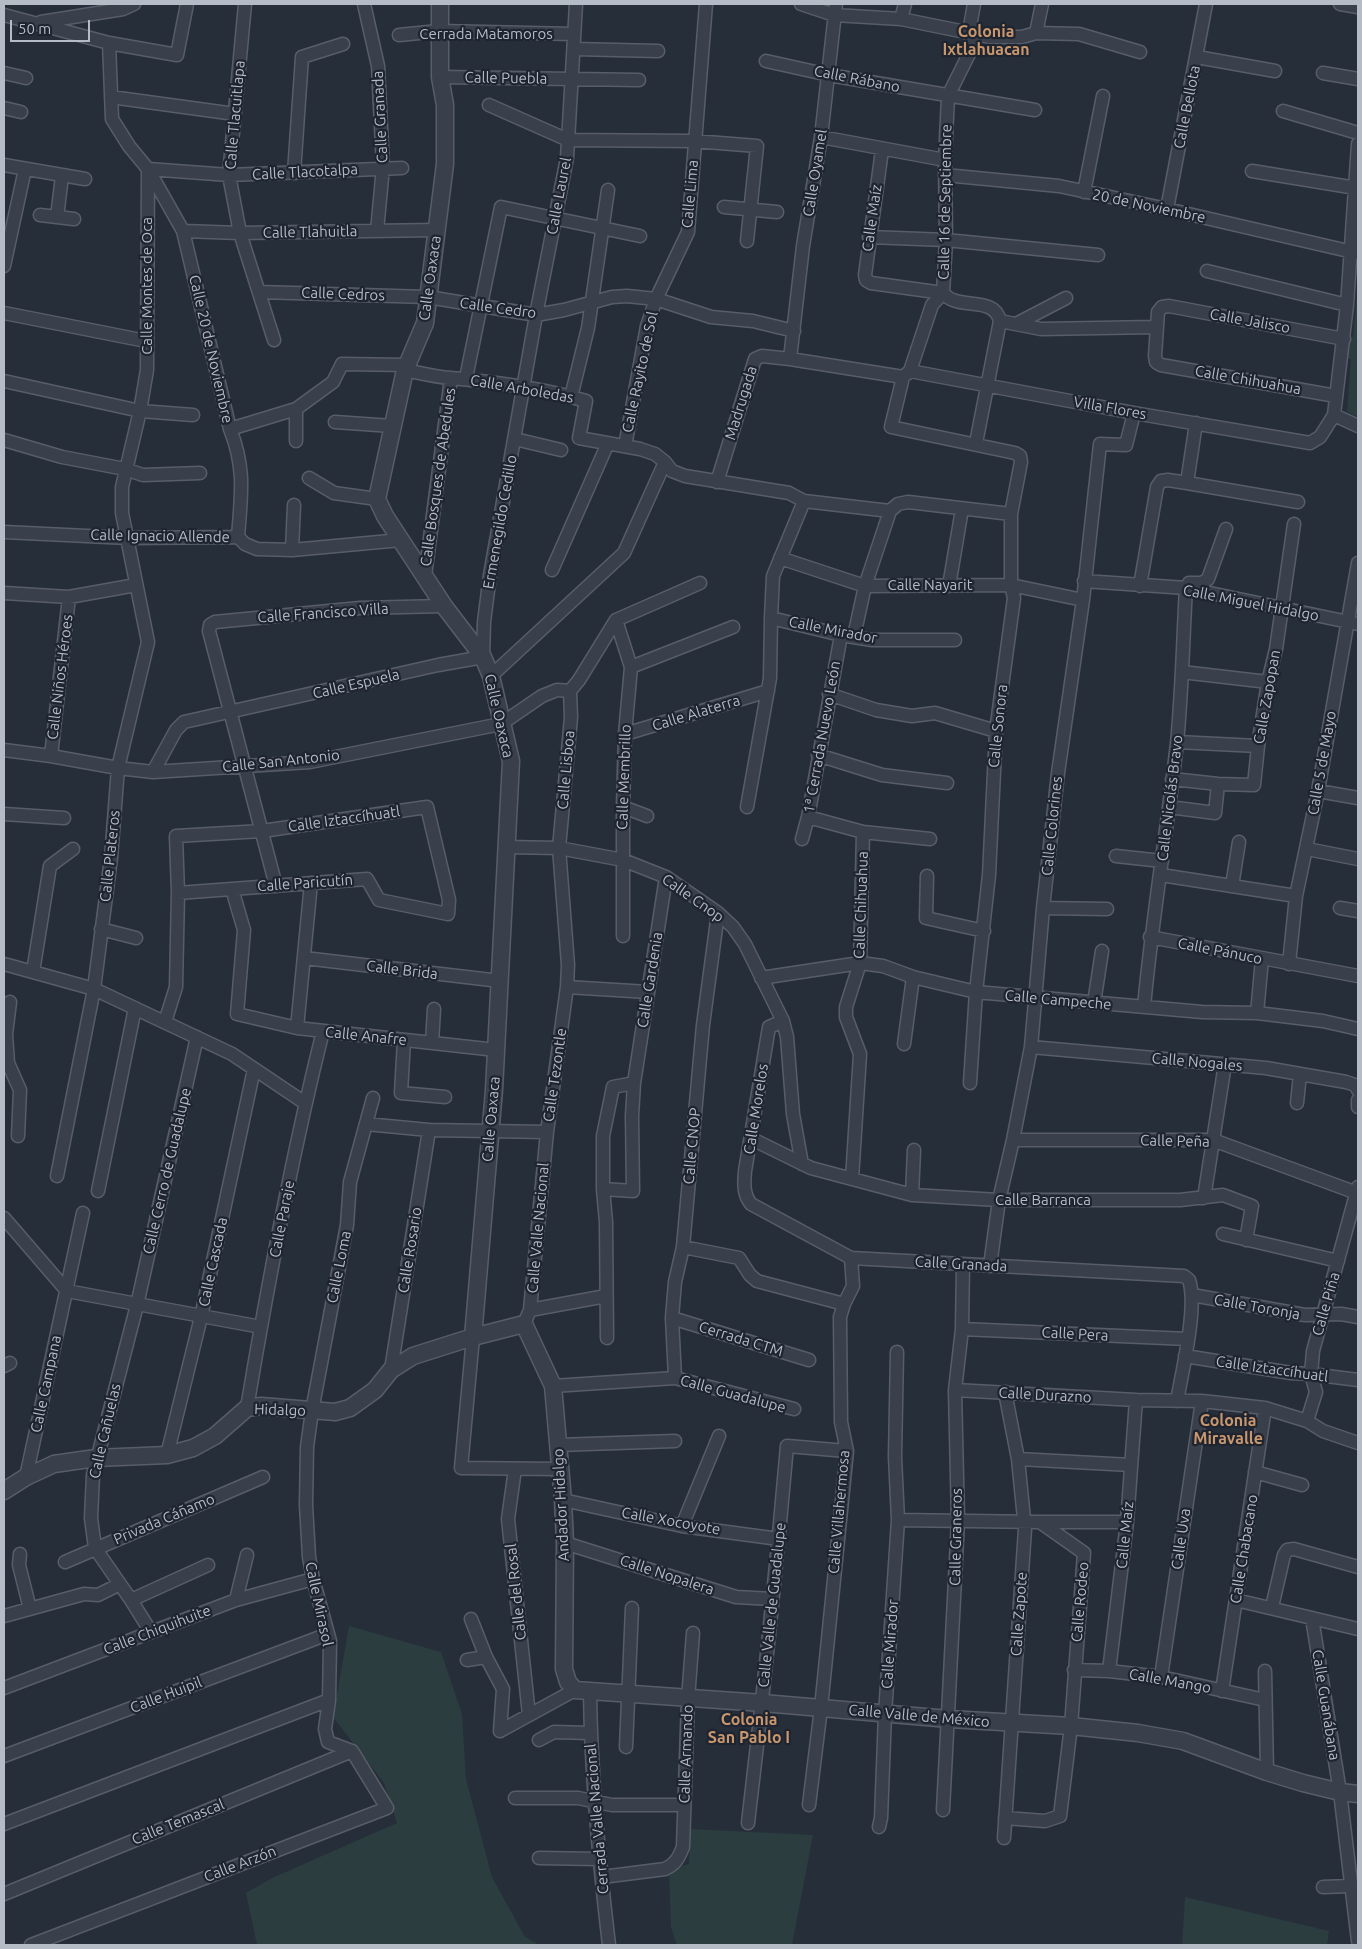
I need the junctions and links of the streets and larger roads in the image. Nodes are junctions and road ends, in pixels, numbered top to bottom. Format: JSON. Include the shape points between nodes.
{"nodes":[{"id":1,"x":134,"y":4,"type":"edge"},
{"id":2,"x":187,"y":4,"type":"edge"},
{"id":3,"x":245,"y":4,"type":"edge"},
{"id":4,"x":364,"y":4,"type":"edge"},
{"id":5,"x":440,"y":4,"type":"edge"},
{"id":6,"x":576,"y":4,"type":"edge"},
{"id":7,"x":706,"y":4,"type":"edge"},
{"id":8,"x":801,"y":4,"type":"edge"},
{"id":9,"x":905,"y":4,"type":"edge"},
{"id":10,"x":974,"y":4,"type":"edge"},
{"id":11,"x":1042,"y":4,"type":"edge"},
{"id":12,"x":1206,"y":4,"type":"edge"},
{"id":13,"x":1340,"y":4,"type":"edge"},
{"id":14,"x":1358,"y":7,"type":"edge"},
{"id":15,"x":835,"y":9,"type":"edge"},
{"id":16,"x":4,"y":16,"type":"edge"},
{"id":17,"x":901,"y":19,"type":"junction"},
{"id":18,"x":36,"y":23,"type":"junction"},
{"id":19,"x":440,"y":31,"type":"junction"},
{"id":20,"x":969,"y":32,"type":"junction"},
{"id":21,"x":1036,"y":33,"type":"junction"},
{"id":22,"x":574,"y":34,"type":"junction"},
{"id":23,"x":399,"y":35,"type":"dead end"},
{"id":24,"x":110,"y":43,"type":"junction"},
{"id":25,"x":342,"y":44,"type":"dead end"},
{"id":26,"x":574,"y":49,"type":"junction"},
{"id":27,"x":658,"y":51,"type":"dead end"},
{"id":28,"x":1140,"y":52,"type":"dead end"},
{"id":29,"x":1197,"y":57,"type":"junction"},
{"id":30,"x":766,"y":61,"type":"dead end"},
{"id":31,"x":1274,"y":71,"type":"dead end"},
{"id":32,"x":4,"y":73,"type":"edge"},
{"id":33,"x":1323,"y":73,"type":"dead end"},
{"id":34,"x":829,"y":75,"type":"junction"},
{"id":35,"x":440,"y":77,"type":"junction"},
{"id":36,"x":26,"y":78,"type":"dead end"},
{"id":37,"x":1358,"y":79,"type":"edge"},
{"id":38,"x":572,"y":80,"type":"junction"},
{"id":39,"x":639,"y":80,"type":"dead end"},
{"id":40,"x":948,"y":96,"type":"junction"},
{"id":41,"x":1103,"y":96,"type":"dead end"},
{"id":42,"x":111,"y":98,"type":"junction"},
{"id":43,"x":489,"y":105,"type":"dead end"},
{"id":44,"x":4,"y":108,"type":"edge"},
{"id":45,"x":1035,"y":110,"type":"dead end"},
{"id":46,"x":1283,"y":111,"type":"dead end"},
{"id":47,"x":21,"y":112,"type":"dead end"},
{"id":48,"x":234,"y":114,"type":"junction"},
{"id":49,"x":1358,"y":133,"type":"edge"},
{"id":50,"x":821,"y":137,"type":"junction"},
{"id":51,"x":568,"y":140,"type":"junction"},
{"id":52,"x":694,"y":141,"type":"junction"},
{"id":53,"x":1358,"y":144,"type":"edge"},
{"id":54,"x":882,"y":150,"type":"junction"},
{"id":55,"x":945,"y":160,"type":"junction"},
{"id":56,"x":4,"y":164,"type":"edge"},
{"id":57,"x":383,"y":167,"type":"junction"},
{"id":58,"x":402,"y":168,"type":"dead end"},
{"id":59,"x":25,"y":169,"type":"junction"},
{"id":60,"x":148,"y":169,"type":"junction"},
{"id":61,"x":1252,"y":171,"type":"dead end"},
{"id":62,"x":294,"y":174,"type":"junction"},
{"id":63,"x":945,"y":174,"type":"junction"},
{"id":64,"x":229,"y":175,"type":"junction"},
{"id":65,"x":62,"y":176,"type":"junction"},
{"id":66,"x":84,"y":179,"type":"dead end"},
{"id":67,"x":1356,"y":188,"type":"junction"},
{"id":68,"x":608,"y":190,"type":"dead end"},
{"id":69,"x":1084,"y":192,"type":"junction"},
{"id":70,"x":724,"y":207,"type":"dead end"},
{"id":71,"x":750,"y":209,"type":"junction"},
{"id":72,"x":1167,"y":209,"type":"junction"},
{"id":73,"x":777,"y":212,"type":"dead end"},
{"id":74,"x":40,"y":215,"type":"dead end"},
{"id":75,"x":56,"y":217,"type":"junction"},
{"id":76,"x":555,"y":218,"type":"junction"},
{"id":77,"x":74,"y":219,"type":"dead end"},
{"id":78,"x":8,"y":228,"type":"edge"},
{"id":79,"x":602,"y":228,"type":"junction"},
{"id":80,"x":436,"y":230,"type":"junction"},
{"id":81,"x":183,"y":231,"type":"junction"},
{"id":82,"x":377,"y":231,"type":"junction"},
{"id":83,"x":240,"y":233,"type":"junction"},
{"id":84,"x":640,"y":236,"type":"dead end"},
{"id":85,"x":869,"y":237,"type":"junction"},
{"id":86,"x":946,"y":240,"type":"junction"},
{"id":87,"x":747,"y":241,"type":"dead end"},
{"id":88,"x":1354,"y":252,"type":"edge"},
{"id":89,"x":1098,"y":255,"type":"dead end"},
{"id":90,"x":4,"y":266,"type":"edge"},
{"id":91,"x":1207,"y":272,"type":"dead end"},
{"id":92,"x":259,"y":292,"type":"junction"},
{"id":93,"x":943,"y":293,"type":"junction"},
{"id":94,"x":428,"y":297,"type":"junction"},
{"id":95,"x":1066,"y":298,"type":"dead end"},
{"id":96,"x":656,"y":299,"type":"junction"},
{"id":97,"x":591,"y":303,"type":"junction"},
{"id":98,"x":1347,"y":305,"type":"junction"},
{"id":99,"x":481,"y":306,"type":"junction"},
{"id":100,"x":4,"y":313,"type":"edge"},
{"id":101,"x":536,"y":315,"type":"junction"},
{"id":102,"x":1000,"y":321,"type":"junction"},
{"id":103,"x":1016,"y":324,"type":"junction"},
{"id":104,"x":1156,"y":327,"type":"junction"},
{"id":105,"x":794,"y":331,"type":"junction"},
{"id":106,"x":1344,"y":339,"type":"junction"},
{"id":107,"x":274,"y":340,"type":"dead end"},
{"id":108,"x":146,"y":341,"type":"junction"},
{"id":109,"x":790,"y":359,"type":"junction"},
{"id":110,"x":406,"y":367,"type":"junction"},
{"id":111,"x":907,"y":374,"type":"junction"},
{"id":112,"x":451,"y":378,"type":"junction"},
{"id":113,"x":466,"y":378,"type":"junction"},
{"id":114,"x":4,"y":381,"type":"edge"},
{"id":115,"x":988,"y":386,"type":"junction"},
{"id":116,"x":523,"y":387,"type":"junction"},
{"id":117,"x":1336,"y":396,"type":"junction"},
{"id":118,"x":571,"y":397,"type":"junction"},
{"id":119,"x":296,"y":408,"type":"junction"},
{"id":120,"x":140,"y":411,"type":"junction"},
{"id":121,"x":1134,"y":413,"type":"junction"},
{"id":122,"x":1334,"y":414,"type":"junction"},
{"id":123,"x":193,"y":415,"type":"dead end"},
{"id":124,"x":336,"y":422,"type":"dead end"},
{"id":125,"x":1196,"y":423,"type":"junction"},
{"id":126,"x":392,"y":426,"type":"junction"},
{"id":127,"x":1358,"y":426,"type":"edge"},
{"id":128,"x":230,"y":429,"type":"junction"},
{"id":129,"x":514,"y":439,"type":"junction"},
{"id":130,"x":4,"y":440,"type":"edge"},
{"id":131,"x":296,"y":441,"type":"dead end"},
{"id":132,"x":608,"y":443,"type":"junction"},
{"id":133,"x":976,"y":443,"type":"junction"},
{"id":134,"x":625,"y":446,"type":"junction"},
{"id":135,"x":561,"y":450,"type":"dead end"},
{"id":136,"x":665,"y":462,"type":"junction"},
{"id":137,"x":125,"y":469,"type":"junction"},
{"id":138,"x":200,"y":473,"type":"dead end"},
{"id":139,"x":309,"y":478,"type":"dead end"},
{"id":140,"x":717,"y":482,"type":"junction"},
{"id":141,"x":1187,"y":483,"type":"junction"},
{"id":142,"x":377,"y":499,"type":"junction"},
{"id":143,"x":804,"y":501,"type":"junction"},
{"id":144,"x":1298,"y":502,"type":"dead end"},
{"id":145,"x":294,"y":505,"type":"dead end"},
{"id":146,"x":962,"y":509,"type":"junction"},
{"id":147,"x":890,"y":511,"type":"junction"},
{"id":148,"x":1011,"y":514,"type":"junction"},
{"id":149,"x":1294,"y":524,"type":"dead end"},
{"id":150,"x":1226,"y":529,"type":"dead end"},
{"id":151,"x":4,"y":532,"type":"edge"},
{"id":152,"x":238,"y":537,"type":"junction"},
{"id":153,"x":128,"y":538,"type":"junction"},
{"id":154,"x":401,"y":540,"type":"junction"},
{"id":155,"x":292,"y":550,"type":"junction"},
{"id":156,"x":780,"y":558,"type":"junction"},
{"id":157,"x":1358,"y":563,"type":"edge"},
{"id":158,"x":552,"y":570,"type":"dead end"},
{"id":159,"x":425,"y":576,"type":"junction"},
{"id":160,"x":1084,"y":581,"type":"junction"},
{"id":161,"x":700,"y":583,"type":"dead end"},
{"id":162,"x":136,"y":585,"type":"junction"},
{"id":163,"x":1011,"y":585,"type":"junction"},
{"id":164,"x":865,"y":586,"type":"junction"},
{"id":165,"x":949,"y":586,"type":"junction"},
{"id":166,"x":1140,"y":586,"type":"junction"},
{"id":167,"x":1186,"y":588,"type":"junction"},
{"id":168,"x":4,"y":593,"type":"edge"},
{"id":169,"x":69,"y":597,"type":"junction"},
{"id":170,"x":1083,"y":600,"type":"junction"},
{"id":171,"x":444,"y":606,"type":"junction"},
{"id":172,"x":1281,"y":609,"type":"junction"},
{"id":173,"x":770,"y":618,"type":"junction"},
{"id":174,"x":616,"y":620,"type":"junction"},
{"id":175,"x":1352,"y":623,"type":"edge"},
{"id":176,"x":733,"y":627,"type":"dead end"},
{"id":177,"x":841,"y":635,"type":"junction"},
{"id":178,"x":854,"y":636,"type":"junction"},
{"id":179,"x":955,"y":640,"type":"dead end"},
{"id":180,"x":483,"y":657,"type":"junction"},
{"id":181,"x":631,"y":667,"type":"junction"},
{"id":182,"x":1182,"y":672,"type":"junction"},
{"id":183,"x":491,"y":676,"type":"junction"},
{"id":184,"x":1268,"y":682,"type":"junction"},
{"id":185,"x":570,"y":691,"type":"junction"},
{"id":186,"x":768,"y":691,"type":"junction"},
{"id":187,"x":829,"y":694,"type":"junction"},
{"id":188,"x":230,"y":712,"type":"junction"},
{"id":189,"x":501,"y":724,"type":"junction"},
{"id":190,"x":996,"y":731,"type":"junction"},
{"id":191,"x":624,"y":734,"type":"junction"},
{"id":192,"x":1177,"y":742,"type":"junction"},
{"id":193,"x":1258,"y":746,"type":"junction"},
{"id":194,"x":4,"y":750,"type":"edge"},
{"id":195,"x":818,"y":755,"type":"junction"},
{"id":196,"x":51,"y":756,"type":"junction"},
{"id":197,"x":244,"y":767,"type":"junction"},
{"id":198,"x":118,"y":768,"type":"junction"},
{"id":199,"x":153,"y":772,"type":"junction"},
{"id":200,"x":1172,"y":780,"type":"junction"},
{"id":201,"x":948,"y":783,"type":"dead end"},
{"id":202,"x":1218,"y":784,"type":"junction"},
{"id":203,"x":1318,"y":791,"type":"junction"},
{"id":204,"x":1358,"y":798,"type":"edge"},
{"id":205,"x":622,"y":807,"type":"junction"},
{"id":206,"x":747,"y":807,"type":"dead end"},
{"id":207,"x":1169,"y":807,"type":"junction"},
{"id":208,"x":4,"y":814,"type":"edge"},
{"id":209,"x":647,"y":816,"type":"dead end"},
{"id":210,"x":808,"y":817,"type":"junction"},
{"id":211,"x":64,"y":818,"type":"dead end"},
{"id":212,"x":262,"y":831,"type":"junction"},
{"id":213,"x":863,"y":832,"type":"junction"},
{"id":214,"x":930,"y":839,"type":"dead end"},
{"id":215,"x":802,"y":840,"type":"dead end"},
{"id":216,"x":1239,"y":842,"type":"dead end"},
{"id":217,"x":506,"y":847,"type":"junction"},
{"id":218,"x":559,"y":848,"type":"junction"},
{"id":219,"x":73,"y":849,"type":"dead end"},
{"id":220,"x":1307,"y":849,"type":"junction"},
{"id":221,"x":1116,"y":856,"type":"dead end"},
{"id":222,"x":1358,"y":859,"type":"edge"},
{"id":223,"x":623,"y":860,"type":"junction"},
{"id":224,"x":1162,"y":861,"type":"junction"},
{"id":225,"x":1161,"y":875,"type":"junction"},
{"id":226,"x":928,"y":876,"type":"dead end"},
{"id":227,"x":666,"y":877,"type":"junction"},
{"id":228,"x":310,"y":884,"type":"junction"},
{"id":229,"x":276,"y":886,"type":"junction"},
{"id":230,"x":1232,"y":886,"type":"junction"},
{"id":231,"x":232,"y":889,"type":"junction"},
{"id":232,"x":178,"y":893,"type":"junction"},
{"id":233,"x":1296,"y":896,"type":"junction"},
{"id":234,"x":1042,"y":908,"type":"junction"},
{"id":235,"x":1340,"y":908,"type":"dead end"},
{"id":236,"x":1107,"y":909,"type":"dead end"},
{"id":237,"x":1358,"y":911,"type":"edge"},
{"id":238,"x":718,"y":913,"type":"junction"},
{"id":239,"x":448,"y":914,"type":"joint"},
{"id":240,"x":102,"y":929,"type":"junction"},
{"id":241,"x":984,"y":931,"type":"junction"},
{"id":242,"x":623,"y":936,"type":"dead end"},
{"id":243,"x":1150,"y":937,"type":"junction"},
{"id":244,"x":136,"y":938,"type":"dead end"},
{"id":245,"x":1102,"y":951,"type":"dead end"},
{"id":246,"x":304,"y":958,"type":"junction"},
{"id":247,"x":1262,"y":958,"type":"junction"},
{"id":248,"x":860,"y":963,"type":"junction"},
{"id":249,"x":4,"y":964,"type":"edge"},
{"id":250,"x":1289,"y":964,"type":"junction"},
{"id":251,"x":33,"y":972,"type":"junction"},
{"id":252,"x":1358,"y":976,"type":"edge"},
{"id":253,"x":913,"y":977,"type":"junction"},
{"id":254,"x":761,"y":978,"type":"junction"},
{"id":255,"x":500,"y":982,"type":"junction"},
{"id":256,"x":567,"y":987,"type":"junction"},
{"id":257,"x":94,"y":989,"type":"junction"},
{"id":258,"x":648,"y":992,"type":"junction"},
{"id":259,"x":976,"y":992,"type":"junction"},
{"id":260,"x":1035,"y":998,"type":"junction"},
{"id":261,"x":10,"y":1002,"type":"dead end"},
{"id":262,"x":1094,"y":1003,"type":"junction"},
{"id":263,"x":1144,"y":1007,"type":"junction"},
{"id":264,"x":135,"y":1008,"type":"junction"},
{"id":265,"x":434,"y":1008,"type":"dead end"},
{"id":266,"x":1257,"y":1013,"type":"junction"},
{"id":267,"x":783,"y":1021,"type":"junction"},
{"id":268,"x":165,"y":1022,"type":"junction"},
{"id":269,"x":297,"y":1028,"type":"junction"},
{"id":270,"x":1358,"y":1029,"type":"edge"},
{"id":271,"x":323,"y":1031,"type":"junction"},
{"id":272,"x":5,"y":1034,"type":"edge"},
{"id":273,"x":197,"y":1038,"type":"junction"},
{"id":274,"x":404,"y":1040,"type":"junction"},
{"id":275,"x":432,"y":1043,"type":"junction"},
{"id":276,"x":904,"y":1044,"type":"dead end"},
{"id":277,"x":1031,"y":1047,"type":"junction"},
{"id":278,"x":496,"y":1050,"type":"junction"},
{"id":279,"x":1225,"y":1064,"type":"junction"},
{"id":280,"x":254,"y":1069,"type":"junction"},
{"id":281,"x":1300,"y":1074,"type":"junction"},
{"id":282,"x":634,"y":1082,"type":"junction"},
{"id":283,"x":970,"y":1083,"type":"dead end"},
{"id":284,"x":1358,"y":1090,"type":"edge"},
{"id":285,"x":445,"y":1097,"type":"dead end"},
{"id":286,"x":373,"y":1098,"type":"dead end"},
{"id":287,"x":1358,"y":1100,"type":"edge"},
{"id":288,"x":305,"y":1103,"type":"junction"},
{"id":289,"x":1297,"y":1103,"type":"dead end"},
{"id":290,"x":1358,"y":1107,"type":"edge"},
{"id":291,"x":366,"y":1124,"type":"junction"},
{"id":292,"x":428,"y":1130,"type":"junction"},
{"id":293,"x":491,"y":1131,"type":"junction"},
{"id":294,"x":547,"y":1132,"type":"junction"},
{"id":295,"x":18,"y":1136,"type":"dead end"},
{"id":296,"x":752,"y":1139,"type":"junction"},
{"id":297,"x":1013,"y":1140,"type":"junction"},
{"id":298,"x":1213,"y":1140,"type":"junction"},
{"id":299,"x":914,"y":1150,"type":"dead end"},
{"id":300,"x":802,"y":1164,"type":"junction"},
{"id":301,"x":57,"y":1176,"type":"dead end"},
{"id":302,"x":852,"y":1179,"type":"junction"},
{"id":303,"x":603,"y":1188,"type":"junction"},
{"id":304,"x":1358,"y":1190,"type":"edge"},
{"id":305,"x":98,"y":1191,"type":"dead end"},
{"id":306,"x":912,"y":1195,"type":"junction"},
{"id":307,"x":1204,"y":1198,"type":"junction"},
{"id":308,"x":999,"y":1200,"type":"junction"},
{"id":309,"x":751,"y":1204,"type":"joint"},
{"id":310,"x":83,"y":1212,"type":"dead end"},
{"id":311,"x":4,"y":1218,"type":"edge"},
{"id":312,"x":1223,"y":1234,"type":"dead end"},
{"id":313,"x":1246,"y":1240,"type":"junction"},
{"id":314,"x":683,"y":1247,"type":"junction"},
{"id":315,"x":851,"y":1258,"type":"junction"},
{"id":316,"x":1338,"y":1262,"type":"junction"},
{"id":317,"x":963,"y":1265,"type":"junction"},
{"id":318,"x":990,"y":1266,"type":"junction"},
{"id":319,"x":67,"y":1292,"type":"junction"},
{"id":320,"x":1192,"y":1295,"type":"junction"},
{"id":321,"x":606,"y":1296,"type":"junction"},
{"id":322,"x":844,"y":1304,"type":"junction"},
{"id":323,"x":137,"y":1305,"type":"junction"},
{"id":324,"x":1322,"y":1316,"type":"junction"},
{"id":325,"x":201,"y":1317,"type":"junction"},
{"id":326,"x":527,"y":1317,"type":"junction"},
{"id":327,"x":1358,"y":1317,"type":"edge"},
{"id":328,"x":672,"y":1318,"type":"junction"},
{"id":329,"x":260,"y":1327,"type":"junction"},
{"id":330,"x":962,"y":1329,"type":"junction"},
{"id":331,"x":473,"y":1337,"type":"junction"},
{"id":332,"x":607,"y":1338,"type":"dead end"},
{"id":333,"x":1188,"y":1339,"type":"junction"},
{"id":334,"x":897,"y":1352,"type":"dead end"},
{"id":335,"x":1185,"y":1356,"type":"junction"},
{"id":336,"x":809,"y":1360,"type":"dead end"},
{"id":337,"x":391,"y":1370,"type":"junction"},
{"id":338,"x":1311,"y":1374,"type":"junction"},
{"id":339,"x":676,"y":1378,"type":"junction"},
{"id":340,"x":1358,"y":1380,"type":"edge"},
{"id":341,"x":553,"y":1386,"type":"junction"},
{"id":342,"x":955,"y":1390,"type":"junction"},
{"id":343,"x":1005,"y":1392,"type":"junction"},
{"id":344,"x":1136,"y":1400,"type":"junction"},
{"id":345,"x":1177,"y":1401,"type":"junction"},
{"id":346,"x":1202,"y":1401,"type":"junction"},
{"id":347,"x":247,"y":1408,"type":"junction"},
{"id":348,"x":1266,"y":1408,"type":"junction"},
{"id":349,"x":794,"y":1410,"type":"dead end"},
{"id":350,"x":312,"y":1411,"type":"junction"},
{"id":351,"x":1307,"y":1421,"type":"junction"},
{"id":352,"x":719,"y":1436,"type":"dead end"},
{"id":353,"x":675,"y":1441,"type":"dead end"},
{"id":354,"x":1358,"y":1443,"type":"edge"},
{"id":355,"x":558,"y":1445,"type":"junction"},
{"id":356,"x":846,"y":1451,"type":"junction"},
{"id":357,"x":167,"y":1455,"type":"junction"},
{"id":358,"x":96,"y":1458,"type":"junction"},
{"id":359,"x":1018,"y":1459,"type":"junction"},
{"id":360,"x":1131,"y":1466,"type":"junction"},
{"id":361,"x":515,"y":1469,"type":"junction"},
{"id":362,"x":560,"y":1469,"type":"junction"},
{"id":363,"x":1255,"y":1472,"type":"junction"},
{"id":364,"x":26,"y":1477,"type":"junction"},
{"id":365,"x":263,"y":1477,"type":"dead end"},
{"id":366,"x":1302,"y":1485,"type":"dead end"},
{"id":367,"x":4,"y":1491,"type":"edge"},
{"id":368,"x":563,"y":1500,"type":"junction"},
{"id":369,"x":898,"y":1520,"type":"junction"},
{"id":370,"x":958,"y":1521,"type":"junction"},
{"id":371,"x":1024,"y":1521,"type":"junction"},
{"id":372,"x":1040,"y":1522,"type":"junction"},
{"id":373,"x":1127,"y":1522,"type":"junction"},
{"id":374,"x":682,"y":1526,"type":"junction"},
{"id":375,"x":779,"y":1539,"type":"junction"},
{"id":376,"x":565,"y":1543,"type":"junction"},
{"id":377,"x":95,"y":1548,"type":"junction"},
{"id":378,"x":20,"y":1554,"type":"dead end"},
{"id":379,"x":247,"y":1555,"type":"dead end"},
{"id":380,"x":65,"y":1562,"type":"dead end"},
{"id":381,"x":208,"y":1565,"type":"dead end"},
{"id":382,"x":1358,"y":1567,"type":"edge"},
{"id":383,"x":313,"y":1579,"type":"junction"},
{"id":384,"x":120,"y":1584,"type":"junction"},
{"id":385,"x":772,"y":1599,"type":"junction"},
{"id":386,"x":132,"y":1600,"type":"junction"},
{"id":387,"x":236,"y":1600,"type":"junction"},
{"id":388,"x":1236,"y":1600,"type":"junction"},
{"id":389,"x":632,"y":1608,"type":"dead end"},
{"id":390,"x":1272,"y":1608,"type":"junction"},
{"id":391,"x":30,"y":1609,"type":"junction"},
{"id":392,"x":4,"y":1616,"type":"edge"},
{"id":393,"x":1312,"y":1618,"type":"junction"},
{"id":394,"x":471,"y":1620,"type":"dead end"},
{"id":395,"x":1358,"y":1629,"type":"edge"},
{"id":396,"x":151,"y":1632,"type":"junction"},
{"id":397,"x":693,"y":1633,"type":"dead end"},
{"id":398,"x":328,"y":1634,"type":"junction"},
{"id":399,"x":486,"y":1657,"type":"junction"},
{"id":400,"x":467,"y":1660,"type":"dead end"},
{"id":401,"x":1074,"y":1670,"type":"junction"},
{"id":402,"x":1109,"y":1670,"type":"junction"},
{"id":403,"x":1265,"y":1671,"type":"dead end"},
{"id":404,"x":1161,"y":1677,"type":"junction"},
{"id":405,"x":4,"y":1688,"type":"edge"},
{"id":406,"x":582,"y":1691,"type":"junction"},
{"id":407,"x":1222,"y":1691,"type":"junction"},
{"id":408,"x":629,"y":1695,"type":"junction"},
{"id":409,"x":688,"y":1699,"type":"junction"},
{"id":410,"x":329,"y":1700,"type":"junction"},
{"id":411,"x":1265,"y":1700,"type":"junction"},
{"id":412,"x":763,"y":1703,"type":"junction"},
{"id":413,"x":821,"y":1708,"type":"junction"},
{"id":414,"x":885,"y":1714,"type":"junction"},
{"id":415,"x":529,"y":1715,"type":"junction"},
{"id":416,"x":949,"y":1719,"type":"junction"},
{"id":417,"x":1012,"y":1723,"type":"junction"},
{"id":418,"x":1071,"y":1726,"type":"junction"},
{"id":419,"x":590,"y":1733,"type":"junction"},
{"id":420,"x":539,"y":1740,"type":"dead end"},
{"id":421,"x":626,"y":1747,"type":"dead end"},
{"id":422,"x":352,"y":1750,"type":"junction"},
{"id":423,"x":4,"y":1756,"type":"edge"},
{"id":424,"x":1267,"y":1772,"type":"junction"},
{"id":425,"x":1340,"y":1792,"type":"junction"},
{"id":426,"x":1358,"y":1794,"type":"edge"},
{"id":427,"x":515,"y":1798,"type":"dead end"},
{"id":428,"x":596,"y":1801,"type":"junction"},
{"id":429,"x":684,"y":1805,"type":"junction"},
{"id":430,"x":809,"y":1805,"type":"dead end"},
{"id":431,"x":943,"y":1810,"type":"dead end"},
{"id":432,"x":1005,"y":1818,"type":"junction"},
{"id":433,"x":748,"y":1823,"type":"dead end"},
{"id":434,"x":4,"y":1824,"type":"edge"},
{"id":435,"x":879,"y":1827,"type":"dead end"},
{"id":436,"x":1004,"y":1838,"type":"dead end"},
{"id":437,"x":539,"y":1858,"type":"dead end"},
{"id":438,"x":599,"y":1859,"type":"junction"},
{"id":439,"x":602,"y":1877,"type":"junction"},
{"id":440,"x":1323,"y":1886,"type":"dead end"},
{"id":441,"x":1350,"y":1886,"type":"junction"},
{"id":442,"x":4,"y":1894,"type":"edge"},
{"id":443,"x":1358,"y":1941,"type":"edge"},
{"id":444,"x":31,"y":1945,"type":"edge"},
{"id":445,"x":609,"y":1945,"type":"edge"}],
"edges":[{"from":1,"to":18,"type":"street","via":[[123,9]]},
{"from":2,"to":24,"type":"street","via":[[177,55]]},
{"from":3,"to":48,"type":"street","name":"Calle Tlacuitlapa"},
{"from":4,"to":57,"type":"street","name":"Calle Granada","via":[[378,66]]},
{"from":5,"to":19,"type":"street","name":"Calle Oaxaca"},
{"from":6,"to":22,"type":"street","name":"Calle Laurel"},
{"from":7,"to":52,"type":"street","name":"Calle Lima"},
{"from":8,"to":15,"type":"street"},
{"from":9,"to":17,"type":"street"},
{"from":10,"to":20,"type":"street"},
{"from":11,"to":21,"type":"street"},
{"from":12,"to":29,"type":"street","name":"Calle Bellota"},
{"from":13,"to":14,"type":"street"},
{"from":15,"to":17,"type":"street"},
{"from":15,"to":34,"type":"street","name":"Calle Oyamel"},
{"from":16,"to":18,"type":"street"},
{"from":17,"to":20,"type":"street"},
{"from":18,"to":24,"type":"street"},
{"from":19,"to":22,"type":"street","name":"Cerrada Matamoros"},
{"from":19,"to":23,"type":"street","name":"Cerrada Matamoros"},
{"from":19,"to":35,"type":"street","name":"Calle Oaxaca"},
{"from":20,"to":21,"type":"street","via":[[990,38]]},
{"from":20,"to":40,"type":"street","name":"Calle 16 de Septiembre","via":[[972,48]]},
{"from":21,"to":28,"type":"street","via":[[1079,34]]},
{"from":22,"to":26,"type":"street","name":"Calle Laurel"},
{"from":24,"to":42,"type":"street"},
{"from":25,"to":62,"type":"street","via":[[302,57]]},
{"from":26,"to":27,"type":"street"},
{"from":26,"to":38,"type":"street","name":"Calle Laurel"},
{"from":29,"to":31,"type":"street"},
{"from":29,"to":72,"type":"street","name":"Calle Bellota"},
{"from":30,"to":34,"type":"street","name":"Calle Rábano"},
{"from":32,"to":36,"type":"street"},
{"from":33,"to":37,"type":"street"},
{"from":34,"to":40,"type":"street","name":"Calle Rábano"},
{"from":34,"to":50,"type":"street","name":"Calle Oyamel"},
{"from":35,"to":38,"type":"street","name":"Calle Puebla"},
{"from":35,"to":80,"type":"street","name":"Calle Oaxaca","via":[[445,105],[445,164]]},
{"from":38,"to":39,"type":"street","name":"Calle Puebla"},
{"from":38,"to":51,"type":"street","name":"Calle Laurel"},
{"from":40,"to":45,"type":"street","name":"Calle Rábano"},
{"from":40,"to":55,"type":"street","name":"Calle 16 de Septiembre"},
{"from":41,"to":69,"type":"street"},
{"from":42,"to":48,"type":"street"},
{"from":42,"to":60,"type":"street","via":[[112,119]]},
{"from":43,"to":51,"type":"street"},
{"from":44,"to":47,"type":"street"},
{"from":46,"to":49,"type":"street"},
{"from":48,"to":64,"type":"street","name":"Calle Tlacuitlapa"},
{"from":50,"to":54,"type":"street"},
{"from":50,"to":105,"type":"street","name":"Calle Oyamel","via":[[803,246]]},
{"from":51,"to":52,"type":"street"},
{"from":51,"to":76,"type":"street","name":"Calle Laurel"},
{"from":52,"to":71,"type":"street","name":"Calle Lima","via":[[757,146]]},
{"from":52,"to":96,"type":"street","name":"Calle Lima","via":[[688,232]]},
{"from":53,"to":67,"type":"street"},
{"from":54,"to":55,"type":"street"},
{"from":54,"to":85,"type":"street","name":"Calle Maíz"},
{"from":55,"to":63,"type":"street","name":"Calle 16 de Septiembre"},
{"from":56,"to":59,"type":"street"},
{"from":57,"to":58,"type":"street","name":"Calle Tlacotalpa"},
{"from":57,"to":62,"type":"street","name":"Calle Tlacotalpa"},
{"from":57,"to":82,"type":"street","name":"Calle Granada"},
{"from":59,"to":65,"type":"street"},
{"from":59,"to":78,"type":"street"},
{"from":60,"to":64,"type":"street","name":"Calle Tlacotalpa"},
{"from":60,"to":81,"type":"street","name":"Calle 20 de Noviembre"},
{"from":60,"to":108,"type":"street","name":"Calle Montes de Oca"},
{"from":61,"to":67,"type":"street"},
{"from":62,"to":64,"type":"street","name":"Calle Tlacotalpa"},
{"from":63,"to":69,"type":"street","name":"20 de Noviembre","via":[[1059,186]]},
{"from":63,"to":86,"type":"street","name":"Calle 16 de Septiembre"},
{"from":64,"to":83,"type":"street","name":"Calle Tlacuitlapa"},
{"from":65,"to":66,"type":"street"},
{"from":65,"to":75,"type":"street"},
{"from":67,"to":88,"type":"street"},
{"from":68,"to":79,"type":"street"},
{"from":69,"to":72,"type":"street","name":"20 de Noviembre"},
{"from":70,"to":71,"type":"street"},
{"from":71,"to":73,"type":"street"},
{"from":71,"to":87,"type":"street","name":"Calle Lima"},
{"from":72,"to":88,"type":"street","name":"20 de Noviembre"},
{"from":74,"to":75,"type":"street"},
{"from":75,"to":77,"type":"street"},
{"from":76,"to":79,"type":"street"},
{"from":76,"to":99,"type":"street","via":[[501,207]]},
{"from":76,"to":101,"type":"street","name":"Calle Laurel"},
{"from":78,"to":90,"type":"street"},
{"from":79,"to":84,"type":"street"},
{"from":79,"to":97,"type":"street"},
{"from":80,"to":82,"type":"street","name":"Calle Tlahuitla"},
{"from":80,"to":94,"type":"street","name":"Calle Oaxaca"},
{"from":81,"to":83,"type":"street","name":"Calle Tlahuitla"},
{"from":81,"to":128,"type":"street","name":"Calle 20 de Noviembre"},
{"from":82,"to":83,"type":"street","name":"Calle Tlahuitla"},
{"from":83,"to":92,"type":"street","name":"Calle Tlacuitlapa"},
{"from":85,"to":86,"type":"street"},
{"from":85,"to":93,"type":"street","name":"Calle Maíz","via":[[866,280]]},
{"from":86,"to":89,"type":"street"},
{"from":86,"to":93,"type":"street","name":"Calle 16 de Septiembre"},
{"from":88,"to":98,"type":"street"},
{"from":91,"to":98,"type":"street"},
{"from":92,"to":94,"type":"street","name":"Calle Cedros"},
{"from":92,"to":107,"type":"street","name":"Calle Tlacuitlapa"},
{"from":93,"to":102,"type":"street","via":[[952,300],[989,306],[995,309]]},
{"from":93,"to":111,"type":"street","name":"Calle 16 de Septiembre","via":[[932,304]]},
{"from":94,"to":99,"type":"street","name":"Calle Cedro"},
{"from":94,"to":110,"type":"street","name":"Calle Oaxaca","via":[[424,323]]},
{"from":95,"to":103,"type":"street"},
{"from":96,"to":97,"type":"street","name":"Calle Cedro","via":[[627,296]]},
{"from":96,"to":105,"type":"street","via":[[711,317],[753,321]]},
{"from":96,"to":134,"type":"street","name":"Calle Rayito de Sol","via":[[647,326]]},
{"from":97,"to":101,"type":"street","name":"Calle Cedro"},
{"from":97,"to":118,"type":"street"},
{"from":98,"to":106,"type":"street"},
{"from":99,"to":101,"type":"street","name":"Calle Cedro"},
{"from":99,"to":113,"type":"street"},
{"from":100,"to":108,"type":"street"},
{"from":101,"to":116,"type":"street","name":"Calle Laurel"},
{"from":102,"to":103,"type":"street"},
{"from":102,"to":115,"type":"street"},
{"from":103,"to":104,"type":"street","via":[[1041,329]]},
{"from":104,"to":106,"type":"street","name":"Calle Jalisco","via":[[1158,312],[1169,306]]},
{"from":104,"to":117,"type":"street","name":"Calle Chihuahua","via":[[1155,356],[1160,365]]},
{"from":105,"to":109,"type":"street"},
{"from":106,"to":117,"type":"street"},
{"from":108,"to":120,"type":"street","name":"Calle Montes de Oca","via":[[147,370]]},
{"from":109,"to":111,"type":"street"},
{"from":109,"to":140,"type":"street","name":"Madrugada","via":[[762,356],[755,359]]},
{"from":110,"to":112,"type":"street","name":"Calle Arboledas"},
{"from":110,"to":119,"type":"street","name":"Calle Arboledas","via":[[342,364],[333,382]]},
{"from":110,"to":126,"type":"street","name":"Calle Oaxaca"},
{"from":111,"to":115,"type":"street","name":"Villa Flores"},
{"from":111,"to":133,"type":"street","name":"Calle 16 de Septiembre","via":[[891,426]]},
{"from":112,"to":113,"type":"street","name":"Calle Arboledas"},
{"from":112,"to":159,"type":"street","name":"Calle Bosques de Abedules"},
{"from":113,"to":116,"type":"street","name":"Calle Arboledas"},
{"from":114,"to":120,"type":"street"},
{"from":115,"to":121,"type":"street","name":"Villa Flores"},
{"from":115,"to":133,"type":"street"},
{"from":116,"to":118,"type":"street","name":"Calle Arboledas"},
{"from":116,"to":129,"type":"street","name":"Ermenegildo Cedillo"},
{"from":117,"to":122,"type":"street"},
{"from":118,"to":132,"type":"street","name":"Calle Arboledas","via":[[586,402],[579,438]]},
{"from":119,"to":128,"type":"street"},
{"from":119,"to":131,"type":"street"},
{"from":120,"to":123,"type":"street"},
{"from":120,"to":137,"type":"street","name":"Calle Montes de Oca"},
{"from":121,"to":125,"type":"street","name":"Villa Flores"},
{"from":121,"to":160,"type":"street","name":"Calle Colorines","via":[[1126,445],[1100,444]]},
{"from":122,"to":125,"type":"street","name":"Villa Flores","via":[[1320,437],[1310,443]]},
{"from":122,"to":127,"type":"street"},
{"from":124,"to":126,"type":"street"},
{"from":125,"to":141,"type":"street"},
{"from":126,"to":142,"type":"street","name":"Calle Oaxaca"},
{"from":128,"to":152,"type":"street","name":"Calle 20 de Noviembre","via":[[242,473]]},
{"from":129,"to":135,"type":"street"},
{"from":129,"to":180,"type":"street","name":"Ermenegildo Cedillo","via":[[490,574]]},
{"from":130,"to":137,"type":"street","via":[[62,457]]},
{"from":132,"to":134,"type":"street","name":"Calle Arboledas"},
{"from":132,"to":158,"type":"street"},
{"from":133,"to":148,"type":"street","name":"Calle Sonora","via":[[1020,456]]},
{"from":134,"to":136,"type":"street","name":"Calle Arboledas","via":[[654,454]]},
{"from":136,"to":140,"type":"street","name":"Calle Arboledas","via":[[672,471]]},
{"from":136,"to":183,"type":"street","via":[[624,553]]},
{"from":137,"to":138,"type":"street","via":[[143,475]]},
{"from":137,"to":153,"type":"street","name":"Calle Montes de Oca","via":[[122,513]]},
{"from":139,"to":142,"type":"street","via":[[334,493]]},
{"from":140,"to":143,"type":"street","name":"Calle Arboledas","via":[[789,493]]},
{"from":141,"to":144,"type":"street"},
{"from":141,"to":166,"type":"street","via":[[1160,481],[1157,487]]},
{"from":142,"to":154,"type":"street","name":"Calle Oaxaca"},
{"from":143,"to":147,"type":"street","name":"Calle Arboledas"},
{"from":143,"to":156,"type":"street"},
{"from":145,"to":155,"type":"street"},
{"from":146,"to":147,"type":"street","via":[[908,502],[898,504]]},
{"from":146,"to":148,"type":"street"},
{"from":146,"to":165,"type":"street"},
{"from":147,"to":164,"type":"street"},
{"from":148,"to":163,"type":"street","name":"Calle Sonora"},
{"from":149,"to":172,"type":"street"},
{"from":150,"to":167,"type":"street","via":[[1208,579],[1189,583]]},
{"from":151,"to":153,"type":"street","name":"Calle Ignacio Allende"},
{"from":152,"to":153,"type":"street","name":"Calle Ignacio Allende"},
{"from":152,"to":155,"type":"street","name":"Calle Ignacio Allende","via":[[256,549]]},
{"from":153,"to":162,"type":"street","name":"Calle Plateros"},
{"from":154,"to":155,"type":"street","name":"Calle Ignacio Allende"},
{"from":154,"to":159,"type":"street","name":"Calle Oaxaca"},
{"from":156,"to":164,"type":"street","name":"Calle Nayarit"},
{"from":156,"to":173,"type":"street","via":[[773,576]]},
{"from":157,"to":175,"type":"street","name":"Calle 5 de Mayo"},
{"from":159,"to":171,"type":"street","name":"Calle Oaxaca"},
{"from":160,"to":166,"type":"street","name":"Calle Miguel Hidalgo"},
{"from":160,"to":170,"type":"street","name":"Calle Colorines"},
{"from":161,"to":174,"type":"street"},
{"from":162,"to":169,"type":"street"},
{"from":162,"to":198,"type":"street","name":"Calle Plateros","via":[[148,642]]},
{"from":163,"to":165,"type":"street","name":"Calle Nayarit"},
{"from":163,"to":170,"type":"street","name":"Calle Nayarit"},
{"from":163,"to":190,"type":"street","name":"Calle Sonora","via":[[1014,598]]},
{"from":164,"to":165,"type":"street","name":"Calle Nayarit"},
{"from":164,"to":178,"type":"street"},
{"from":166,"to":167,"type":"street","name":"Calle Miguel Hidalgo"},
{"from":167,"to":172,"type":"street","name":"Calle Miguel Hidalgo"},
{"from":167,"to":182,"type":"street","name":"Calle Nicolás Bravo"},
{"from":168,"to":169,"type":"street"},
{"from":169,"to":196,"type":"street","name":"Calle Niños Héroes"},
{"from":170,"to":234,"type":"street","name":"Calle Colorines"},
{"from":171,"to":180,"type":"street","name":"Calle Oaxaca"},
{"from":171,"to":188,"type":"street","name":"Calle Francisco Villa","via":[[360,608],[215,622],[209,631]]},
{"from":172,"to":175,"type":"street","name":"Calle Miguel Hidalgo"},
{"from":172,"to":184,"type":"street","name":"Calle Zapopan"},
{"from":173,"to":177,"type":"street","name":"Calle Mirador"},
{"from":173,"to":186,"type":"street"},
{"from":174,"to":181,"type":"street","name":"Calle Membrillo"},
{"from":174,"to":185,"type":"street"},
{"from":175,"to":203,"type":"street","name":"Calle 5 de Mayo"},
{"from":176,"to":181,"type":"street"},
{"from":177,"to":178,"type":"street","name":"Calle Mirador"},
{"from":177,"to":187,"type":"street","name":"1ª Cerrada Nuevo León"},
{"from":178,"to":179,"type":"street","name":"Calle Mirador","via":[[872,640]]},
{"from":180,"to":183,"type":"street","name":"Calle Oaxaca"},
{"from":180,"to":188,"type":"street","name":"Calle Espuela"},
{"from":181,"to":191,"type":"street","name":"Calle Membrillo"},
{"from":182,"to":184,"type":"street"},
{"from":182,"to":192,"type":"street","name":"Calle Nicolás Bravo"},
{"from":183,"to":189,"type":"street","name":"Calle Oaxaca"},
{"from":184,"to":193,"type":"street","name":"Calle Zapopan"},
{"from":185,"to":189,"type":"street","via":[[557,690],[542,696]]},
{"from":185,"to":218,"type":"street","name":"Calle Lisboa","via":[[571,717]]},
{"from":186,"to":191,"type":"street","name":"Calle Alaterra"},
{"from":186,"to":206,"type":"street"},
{"from":187,"to":190,"type":"street","via":[[876,710],[912,716],[935,713]]},
{"from":187,"to":195,"type":"street","name":"1ª Cerrada Nuevo León"},
{"from":188,"to":197,"type":"street"},
{"from":188,"to":199,"type":"street","name":"Calle Espuela","via":[[184,722],[176,730]]},
{"from":189,"to":197,"type":"street","name":"Calle San Antonio","via":[[310,762]]},
{"from":189,"to":217,"type":"street","name":"Calle Oaxaca","via":[[511,761]]},
{"from":190,"to":241,"type":"street","name":"Calle Sonora"},
{"from":191,"to":205,"type":"street","name":"Calle Membrillo"},
{"from":192,"to":193,"type":"street"},
{"from":192,"to":200,"type":"street","name":"Calle Nicolás Bravo"},
{"from":193,"to":202,"type":"street","name":"Calle Zapopan","via":[[1254,785]]},
{"from":194,"to":196,"type":"street","name":"Calle San Antonio"},
{"from":195,"to":201,"type":"street","via":[[882,775]]},
{"from":195,"to":210,"type":"street","name":"1ª Cerrada Nuevo León"},
{"from":196,"to":198,"type":"street","name":"Calle San Antonio"},
{"from":197,"to":199,"type":"street","name":"Calle San Antonio"},
{"from":197,"to":212,"type":"street"},
{"from":198,"to":199,"type":"street","name":"Calle San Antonio"},
{"from":198,"to":240,"type":"street","name":"Calle Plateros"},
{"from":200,"to":202,"type":"street"},
{"from":200,"to":207,"type":"street","name":"Calle Nicolás Bravo"},
{"from":202,"to":207,"type":"street","via":[[1215,813]]},
{"from":203,"to":204,"type":"street"},
{"from":203,"to":220,"type":"street","name":"Calle 5 de Mayo"},
{"from":205,"to":209,"type":"street"},
{"from":205,"to":223,"type":"street","name":"Calle Membrillo"},
{"from":207,"to":224,"type":"street","name":"Calle Nicolás Bravo"},
{"from":208,"to":211,"type":"street"},
{"from":210,"to":213,"type":"street","name":"Calle Chihuahua"},
{"from":210,"to":215,"type":"street","name":"1ª Cerrada Nuevo León"},
{"from":212,"to":229,"type":"street"},
{"from":212,"to":232,"type":"street","name":"Calle Iztaccíhuatl","via":[[176,836]]},
{"from":212,"to":239,"type":"street","name":"Calle Iztaccíhuatl","via":[[426,807],[450,900]]},
{"from":213,"to":214,"type":"street"},
{"from":213,"to":248,"type":"street","name":"Calle Chihuahua"},
{"from":216,"to":230,"type":"street"},
{"from":217,"to":218,"type":"street","name":"Calle Cnop"},
{"from":217,"to":255,"type":"street","name":"Calle Oaxaca"},
{"from":218,"to":223,"type":"street","name":"Calle Cnop"},
{"from":218,"to":256,"type":"street","name":"Calle Tezontle"},
{"from":219,"to":251,"type":"street","via":[[50,866]]},
{"from":220,"to":222,"type":"street"},
{"from":220,"to":233,"type":"street","name":"Calle 5 de Mayo"},
{"from":221,"to":224,"type":"street"},
{"from":223,"to":227,"type":"street","name":"Calle Cnop"},
{"from":223,"to":242,"type":"street","name":"Calle Membrillo"},
{"from":224,"to":225,"type":"street","name":"Calle Nicolás Bravo"},
{"from":225,"to":230,"type":"street"},
{"from":225,"to":243,"type":"street","name":"Calle Nicolás Bravo"},
{"from":226,"to":241,"type":"street","via":[[926,918]]},
{"from":227,"to":238,"type":"street","name":"Calle Cnop"},
{"from":227,"to":258,"type":"street","name":"Calle Gardenia"},
{"from":228,"to":229,"type":"street","name":"Calle Paricutín"},
{"from":228,"to":239,"type":"street","name":"Calle Paricutín","via":[[367,878],[379,900]]},
{"from":228,"to":246,"type":"street"},
{"from":229,"to":231,"type":"street","name":"Calle Paricutín"},
{"from":230,"to":233,"type":"street"},
{"from":231,"to":232,"type":"street","name":"Calle Paricutín"},
{"from":231,"to":269,"type":"street","name":"Calle Anafre","via":[[244,930],[237,1014]]},
{"from":232,"to":268,"type":"street","via":[[176,987]]},
{"from":233,"to":250,"type":"street","name":"Calle 5 de Mayo"},
{"from":234,"to":236,"type":"street"},
{"from":234,"to":260,"type":"street","name":"Calle Colorines"},
{"from":235,"to":237,"type":"street"},
{"from":238,"to":254,"type":"street","name":"Calle Cnop","via":[[745,944]]},
{"from":238,"to":314,"type":"street","name":"Calle CNOP","via":[[703,1026]]},
{"from":240,"to":244,"type":"street"},
{"from":240,"to":257,"type":"street","name":"Calle Plateros"},
{"from":241,"to":259,"type":"street","name":"Calle Sonora"},
{"from":243,"to":247,"type":"street","name":"Calle Pánuco"},
{"from":243,"to":263,"type":"street","name":"Calle Nicolás Bravo"},
{"from":245,"to":262,"type":"street"},
{"from":246,"to":255,"type":"street","name":"Calle Brida"},
{"from":246,"to":269,"type":"street"},
{"from":247,"to":250,"type":"street","name":"Calle Pánuco"},
{"from":247,"to":266,"type":"street"},
{"from":248,"to":253,"type":"street","name":"Calle Campeche","via":[[883,966]]},
{"from":248,"to":254,"type":"street","name":"Calle Campeche"},
{"from":248,"to":302,"type":"street","name":"Calle Chihuahua","via":[[846,1007],[846,1017],[860,1054]]},
{"from":249,"to":251,"type":"street"},
{"from":250,"to":252,"type":"street","name":"Calle Pánuco"},
{"from":251,"to":257,"type":"street"},
{"from":253,"to":259,"type":"street","name":"Calle Campeche"},
{"from":253,"to":276,"type":"street"},
{"from":254,"to":267,"type":"street"},
{"from":255,"to":278,"type":"street","name":"Calle Oaxaca"},
{"from":256,"to":258,"type":"street"},
{"from":256,"to":294,"type":"street","name":"Calle Tezontle"},
{"from":257,"to":264,"type":"street"},
{"from":257,"to":301,"type":"street","name":"Calle Plateros"},
{"from":258,"to":282,"type":"street","name":"Calle Gardenia"},
{"from":259,"to":260,"type":"street","name":"Calle Campeche"},
{"from":259,"to":283,"type":"street","name":"Calle Sonora"},
{"from":260,"to":262,"type":"street","name":"Calle Campeche"},
{"from":260,"to":277,"type":"street","name":"Calle Colorines"},
{"from":261,"to":272,"type":"street"},
{"from":262,"to":263,"type":"street","name":"Calle Campeche"},
{"from":263,"to":266,"type":"street","name":"Calle Campeche"},
{"from":264,"to":268,"type":"street"},
{"from":264,"to":305,"type":"street"},
{"from":265,"to":275,"type":"street"},
{"from":266,"to":270,"type":"street","name":"Calle Campeche"},
{"from":267,"to":296,"type":"street","name":"Calle Morelos","via":[[769,1027]]},
{"from":267,"to":300,"type":"street","via":[[788,1037],[793,1114]]},
{"from":268,"to":273,"type":"street"},
{"from":269,"to":271,"type":"street","name":"Calle Anafre"},
{"from":271,"to":274,"type":"street","name":"Calle Anafre"},
{"from":271,"to":288,"type":"street","name":"Calle Paraje"},
{"from":272,"to":295,"type":"street","via":[[8,1063],[20,1090]]},
{"from":273,"to":280,"type":"street","via":[[232,1054]]},
{"from":273,"to":323,"type":"street","name":"Calle Cerro de Guadalupe"},
{"from":274,"to":275,"type":"street","name":"Calle Anafre"},
{"from":274,"to":285,"type":"street","via":[[401,1093]]},
{"from":275,"to":278,"type":"street","name":"Calle Anafre"},
{"from":277,"to":279,"type":"street","name":"Calle Nogales"},
{"from":277,"to":297,"type":"street","name":"Calle Colorines"},
{"from":278,"to":293,"type":"street","name":"Calle Oaxaca"},
{"from":279,"to":281,"type":"street","name":"Calle Nogales"},
{"from":279,"to":298,"type":"street"},
{"from":280,"to":288,"type":"street"},
{"from":280,"to":325,"type":"street","name":"Calle Cascada"},
{"from":281,"to":284,"type":"street","name":"Calle Nogales","via":[[1346,1082]]},
{"from":281,"to":289,"type":"street"},
{"from":282,"to":303,"type":"street","via":[[613,1087],[603,1136]]},
{"from":282,"to":303,"type":"street","name":"Calle Gardenia","via":[[633,1191]]},
{"from":286,"to":291,"type":"street","name":"Calle Loma"},
{"from":287,"to":290,"type":"street"},
{"from":288,"to":329,"type":"street","name":"Calle Paraje"},
{"from":291,"to":292,"type":"street","name":"Calle Tezontle"},
{"from":291,"to":350,"type":"street","name":"Calle Loma","via":[[350,1182],[347,1225]]},
{"from":292,"to":293,"type":"street","name":"Calle Tezontle"},
{"from":292,"to":337,"type":"street","name":"Calle Rosario"},
{"from":293,"to":294,"type":"street","name":"Calle Tezontle"},
{"from":293,"to":331,"type":"street","name":"Calle Oaxaca"},
{"from":294,"to":326,"type":"street","name":"Calle Valle Nacional"},
{"from":296,"to":300,"type":"street","name":"Calle Barranca"},
{"from":296,"to":309,"type":"street","name":"Calle Morelos","via":[[744,1186]]},
{"from":297,"to":298,"type":"street","name":"Calle Peña"},
{"from":297,"to":308,"type":"street","name":"Calle Colorines"},
{"from":298,"to":304,"type":"street","name":"Calle Peña"},
{"from":298,"to":307,"type":"street"},
{"from":299,"to":306,"type":"street"},
{"from":300,"to":302,"type":"street","name":"Calle Barranca"},
{"from":302,"to":306,"type":"street","name":"Calle Barranca"},
{"from":303,"to":321,"type":"street"},
{"from":304,"to":316,"type":"street","name":"Calle Piña"},
{"from":306,"to":308,"type":"street","name":"Calle Barranca"},
{"from":307,"to":308,"type":"street","name":"Calle Barranca"},
{"from":307,"to":313,"type":"street","name":"Calle Barranca","via":[[1223,1195],[1252,1206]]},
{"from":308,"to":318,"type":"street","name":"Calle Colorines"},
{"from":309,"to":315,"type":"street","name":"Calle Granada"},
{"from":310,"to":319,"type":"street","name":"Calle Campana"},
{"from":311,"to":319,"type":"street"},
{"from":312,"to":313,"type":"street"},
{"from":313,"to":316,"type":"street"},
{"from":314,"to":322,"type":"street","via":[[739,1258],[758,1281]]},
{"from":314,"to":328,"type":"street","name":"Calle CNOP","via":[[675,1282]]},
{"from":315,"to":317,"type":"street","name":"Calle Granada"},
{"from":315,"to":322,"type":"street","name":"Calle Villahermosa","via":[[853,1286]]},
{"from":316,"to":324,"type":"street","name":"Calle Piña"},
{"from":317,"to":318,"type":"street","name":"Calle Granada"},
{"from":317,"to":330,"type":"street","name":"Calle Graneros"},
{"from":318,"to":320,"type":"street","name":"Calle Granada","via":[[1184,1276],[1189,1280]]},
{"from":319,"to":323,"type":"street"},
{"from":319,"to":364,"type":"street","name":"Calle Campana"},
{"from":320,"to":324,"type":"street","name":"Calle Toronja","via":[[1305,1316]]},
{"from":320,"to":333,"type":"street"},
{"from":321,"to":326,"type":"street"},
{"from":321,"to":332,"type":"street"},
{"from":322,"to":356,"type":"street","name":"Calle Villahermosa","via":[[840,1317],[840,1383]]},
{"from":323,"to":325,"type":"street"},
{"from":323,"to":358,"type":"street","name":"Calle Cañuelas"},
{"from":324,"to":327,"type":"street","name":"Calle Toronja","via":[[1341,1314]]},
{"from":324,"to":338,"type":"street","name":"Calle Piña"},
{"from":325,"to":329,"type":"street"},
{"from":325,"to":357,"type":"street","name":"Calle Cascada"},
{"from":326,"to":331,"type":"street","name":"Hidalgo"},
{"from":326,"to":341,"type":"street","name":"Andador Hidalgo"},
{"from":328,"to":336,"type":"street","name":"Cerrada CTM"},
{"from":328,"to":339,"type":"street","name":"Calle CNOP"},
{"from":329,"to":347,"type":"street","name":"Calle Paraje"},
{"from":330,"to":333,"type":"street","name":"Calle Pera"},
{"from":330,"to":342,"type":"street","name":"Calle Graneros"},
{"from":331,"to":337,"type":"street","name":"Hidalgo","via":[[413,1356]]},
{"from":331,"to":361,"type":"street","name":"Calle Oaxaca","via":[[461,1468]]},
{"from":333,"to":335,"type":"street"},
{"from":334,"to":369,"type":"street","name":"Calle Mirador","via":[[895,1457]]},
{"from":335,"to":338,"type":"street","name":"Calle Iztaccíhuatl"},
{"from":335,"to":345,"type":"street"},
{"from":337,"to":350,"type":"street","name":"Hidalgo","via":[[375,1390],[350,1408],[335,1412]]},
{"from":338,"to":340,"type":"street","name":"Calle Iztaccíhuatl"},
{"from":338,"to":351,"type":"street","name":"Calle Piña","via":[[1316,1392]]},
{"from":339,"to":341,"type":"street","name":"Calle Guadalupe"},
{"from":339,"to":349,"type":"street","name":"Calle Guadalupe"},
{"from":341,"to":355,"type":"street","name":"Andador Hidalgo"},
{"from":342,"to":343,"type":"street","name":"Calle Durazno"},
{"from":342,"to":370,"type":"street","name":"Calle Graneros"},
{"from":343,"to":344,"type":"street","name":"Calle Durazno"},
{"from":343,"to":359,"type":"street","name":"Calle Zapote"},
{"from":344,"to":345,"type":"street","name":"Calle Durazno"},
{"from":344,"to":360,"type":"street","name":"Calle Maíz"},
{"from":345,"to":346,"type":"street","name":"Calle Durazno"},
{"from":346,"to":348,"type":"street","name":"Calle Durazno"},
{"from":346,"to":404,"type":"street","name":"Calle Uva"},
{"from":347,"to":350,"type":"street","name":"Hidalgo","via":[[269,1406]]},
{"from":347,"to":357,"type":"street","name":"Hidalgo","via":[[215,1436],[193,1448]]},
{"from":348,"to":351,"type":"street","name":"Calle Durazno"},
{"from":348,"to":363,"type":"street","name":"Calle Chabacano"},
{"from":350,"to":383,"type":"street","name":"Calle Mirasol","via":[[307,1447],[306,1505]]},
{"from":351,"to":354,"type":"street","name":"Calle Durazno","via":[[1323,1431]]},
{"from":352,"to":374,"type":"street"},
{"from":353,"to":355,"type":"street"},
{"from":355,"to":362,"type":"street","name":"Andador Hidalgo"},
{"from":356,"to":375,"type":"street","name":"Calle Valle de Guadalupe","via":[[787,1446]]},
{"from":356,"to":413,"type":"street","name":"Calle Villahermosa"},
{"from":357,"to":358,"type":"street","name":"Hidalgo"},
{"from":358,"to":364,"type":"street","name":"Hidalgo","via":[[54,1464]]},
{"from":358,"to":377,"type":"street","name":"Calle Cañuelas","via":[[91,1518]]},
{"from":359,"to":360,"type":"street"},
{"from":359,"to":371,"type":"street","name":"Calle Zapote"},
{"from":360,"to":373,"type":"street","name":"Calle Maíz"},
{"from":361,"to":362,"type":"street"},
{"from":361,"to":415,"type":"street","name":"Calle del Rosal","via":[[508,1519]]},
{"from":362,"to":368,"type":"street","name":"Andador Hidalgo"},
{"from":363,"to":366,"type":"street"},
{"from":363,"to":388,"type":"street","name":"Calle Chabacano"},
{"from":364,"to":367,"type":"street","name":"Hidalgo"},
{"from":365,"to":377,"type":"street","name":"Privada Cáñamo"},
{"from":368,"to":374,"type":"street","name":"Calle Xocoyote"},
{"from":368,"to":376,"type":"street","name":"Andador Hidalgo"},
{"from":369,"to":370,"type":"street"},
{"from":369,"to":414,"type":"street","name":"Calle Mirador"},
{"from":370,"to":371,"type":"street"},
{"from":370,"to":416,"type":"street","name":"Calle Graneros"},
{"from":371,"to":372,"type":"street"},
{"from":371,"to":417,"type":"street","name":"Calle Zapote"},
{"from":372,"to":373,"type":"street"},
{"from":372,"to":401,"type":"street","name":"Calle Rodeo","via":[[1084,1553]]},
{"from":373,"to":402,"type":"street","name":"Calle Maíz"},
{"from":374,"to":375,"type":"street","name":"Calle Xocoyote"},
{"from":375,"to":385,"type":"street","name":"Calle Valle de Guadalupe"},
{"from":376,"to":385,"type":"street","name":"Calle Nopalera","via":[[736,1597]]},
{"from":376,"to":406,"type":"street","name":"Andador Hidalgo","via":[[564,1670],[568,1682]]},
{"from":377,"to":380,"type":"street","name":"Privada Cáñamo"},
{"from":377,"to":384,"type":"street","name":"Calle Cañuelas"},
{"from":378,"to":391,"type":"street","via":[[19,1565]]},
{"from":379,"to":387,"type":"street"},
{"from":381,"to":386,"type":"street"},
{"from":382,"to":390,"type":"street","via":[[1294,1549],[1287,1550]]},
{"from":383,"to":387,"type":"street","name":"Calle Chiquihuite"},
{"from":383,"to":398,"type":"street","name":"Calle Mirasol"},
{"from":384,"to":386,"type":"street","name":"Calle Cañuelas"},
{"from":384,"to":391,"type":"street","via":[[98,1594],[84,1594]]},
{"from":385,"to":412,"type":"street","name":"Calle Valle de Guadalupe"},
{"from":386,"to":396,"type":"street","name":"Calle Cañuelas"},
{"from":387,"to":396,"type":"street","name":"Calle Chiquihuite"},
{"from":388,"to":390,"type":"street"},
{"from":388,"to":407,"type":"street","name":"Calle Chabacano"},
{"from":389,"to":408,"type":"street"},
{"from":390,"to":393,"type":"street"},
{"from":391,"to":392,"type":"street"},
{"from":393,"to":395,"type":"street"},
{"from":393,"to":425,"type":"street","name":"Calle Guanábana"},
{"from":394,"to":399,"type":"street"},
{"from":396,"to":405,"type":"street","name":"Calle Chiquihuite"},
{"from":397,"to":409,"type":"street","name":"Calle Armando"},
{"from":398,"to":410,"type":"street","name":"Calle Mirasol"},
{"from":398,"to":423,"type":"street","name":"Calle Huipil"},
{"from":399,"to":400,"type":"street"},
{"from":399,"to":415,"type":"street","via":[[503,1689],[500,1731]]},
{"from":401,"to":402,"type":"street","name":"Calle Mango"},
{"from":401,"to":418,"type":"street","name":"Calle Rodeo"},
{"from":402,"to":404,"type":"street","name":"Calle Mango"},
{"from":403,"to":411,"type":"street"},
{"from":404,"to":407,"type":"street","name":"Calle Mango"},
{"from":406,"to":408,"type":"street","name":"Calle Valle de México"},
{"from":406,"to":415,"type":"street"},
{"from":406,"to":419,"type":"street","name":"Cerrada Valle Nacional"},
{"from":407,"to":411,"type":"street","name":"Calle Mango"},
{"from":408,"to":409,"type":"street","name":"Calle Valle de México"},
{"from":408,"to":421,"type":"street"},
{"from":409,"to":412,"type":"street","name":"Calle Valle de México"},
{"from":409,"to":429,"type":"street","name":"Calle Armando"},
{"from":410,"to":422,"type":"street","name":"Calle Mirasol","via":[[325,1729],[328,1742]]},
{"from":410,"to":434,"type":"street"},
{"from":411,"to":424,"type":"street"},
{"from":412,"to":413,"type":"street","name":"Calle Valle de México"},
{"from":412,"to":433,"type":"street","name":"Calle Valle de Guadalupe"},
{"from":413,"to":414,"type":"street","name":"Calle Valle de México"},
{"from":413,"to":430,"type":"street","name":"Calle Villahermosa"},
{"from":414,"to":416,"type":"street","name":"Calle Valle de México"},
{"from":414,"to":435,"type":"street","name":"Calle Mirador"},
{"from":416,"to":417,"type":"street","name":"Calle Valle de México"},
{"from":416,"to":431,"type":"street","name":"Calle Graneros"},
{"from":417,"to":418,"type":"street","name":"Calle Valle de México"},
{"from":417,"to":432,"type":"street","name":"Calle Zapote"},
{"from":418,"to":424,"type":"street","name":"Calle Valle de México","via":[[1183,1741]]},
{"from":418,"to":432,"type":"street","name":"Calle Rodeo","via":[[1060,1816],[1045,1821]]},
{"from":419,"to":420,"type":"street","via":[[554,1732]]},
{"from":419,"to":428,"type":"street","name":"Cerrada Valle Nacional"},
{"from":422,"to":442,"type":"street","name":"Calle Temascal"},
{"from":422,"to":444,"type":"street","name":"Calle Arzón","via":[[387,1808]]},
{"from":424,"to":425,"type":"street","name":"Calle Valle de México"},
{"from":425,"to":426,"type":"street","name":"Calle Valle de México"},
{"from":425,"to":441,"type":"street","name":"Calle Guanábana"},
{"from":427,"to":428,"type":"street"},
{"from":428,"to":429,"type":"street","via":[[612,1805]]},
{"from":428,"to":438,"type":"street","name":"Cerrada Valle Nacional"},
{"from":429,"to":439,"type":"street","name":"Calle Armando","via":[[682,1847],[673,1866]]},
{"from":432,"to":436,"type":"street","name":"Calle Zapote"},
{"from":437,"to":438,"type":"street"},
{"from":438,"to":439,"type":"street","name":"Cerrada Valle Nacional"},
{"from":439,"to":445,"type":"street","name":"Cerrada Valle Nacional"},
{"from":440,"to":441,"type":"street"},
{"from":441,"to":443,"type":"street","name":"Calle Guanábana"}]}
